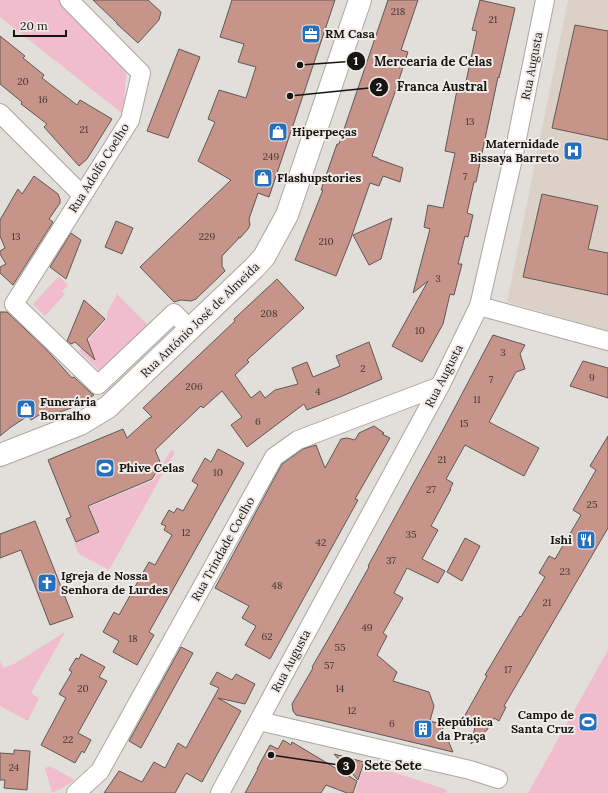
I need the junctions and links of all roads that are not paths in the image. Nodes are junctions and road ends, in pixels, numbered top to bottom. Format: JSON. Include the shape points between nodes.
{"nodes":[{"id":1,"x":69,"y":0,"type":"edge"},
{"id":2,"x":360,"y":0,"type":"edge"},
{"id":3,"x":545,"y":0,"type":"edge"},
{"id":4,"x":0,"y":113,"type":"edge"},
{"id":5,"x":82,"y":195,"type":"junction"},
{"id":6,"x":479,"y":306,"type":"junction"},
{"id":7,"x":7,"y":307,"type":"edge"},
{"id":8,"x":190,"y":329,"type":"junction"},
{"id":9,"x":608,"y":341,"type":"edge"},
{"id":10,"x":440,"y":386,"type":"junction"},
{"id":11,"x":0,"y":455,"type":"edge"},
{"id":12,"x":259,"y":721,"type":"junction"},
{"id":13,"x":498,"y":779,"type":"dead end"},
{"id":14,"x":76,"y":793,"type":"edge"},
{"id":15,"x":220,"y":793,"type":"edge"}],
"edges":[{"from":1,"to":5,"type":"street","name":"Rua Adolfo Coelho","via":[[141,73],[130,120]]},
{"from":2,"to":8,"type":"street","name":"Rua António José de Almeida","via":[[287,215],[261,260]]},
{"from":3,"to":6,"type":"street","name":"Rua Augusta","via":[[512,164]]},
{"from":4,"to":5,"type":"street"},
{"from":5,"to":7,"type":"street","name":"Rua Adolfo Coelho"},
{"from":6,"to":9,"type":"street"},
{"from":6,"to":10,"type":"street","name":"Rua Augusta"},
{"from":7,"to":8,"type":"street","name":"Rua Adolfo Coelho","via":[[98,385],[174,313]]},
{"from":8,"to":11,"type":"street","name":"Rua António José de Almeida","via":[[108,407],[80,424]]},
{"from":10,"to":12,"type":"street","name":"Rua Augusta"},
{"from":10,"to":14,"type":"street","name":"Rua Trindade Coelho","via":[[298,440],[274,457],[100,771]]},
{"from":12,"to":13,"type":"street","via":[[470,770]]},
{"from":12,"to":15,"type":"street","name":"Rua Augusta"}]}
